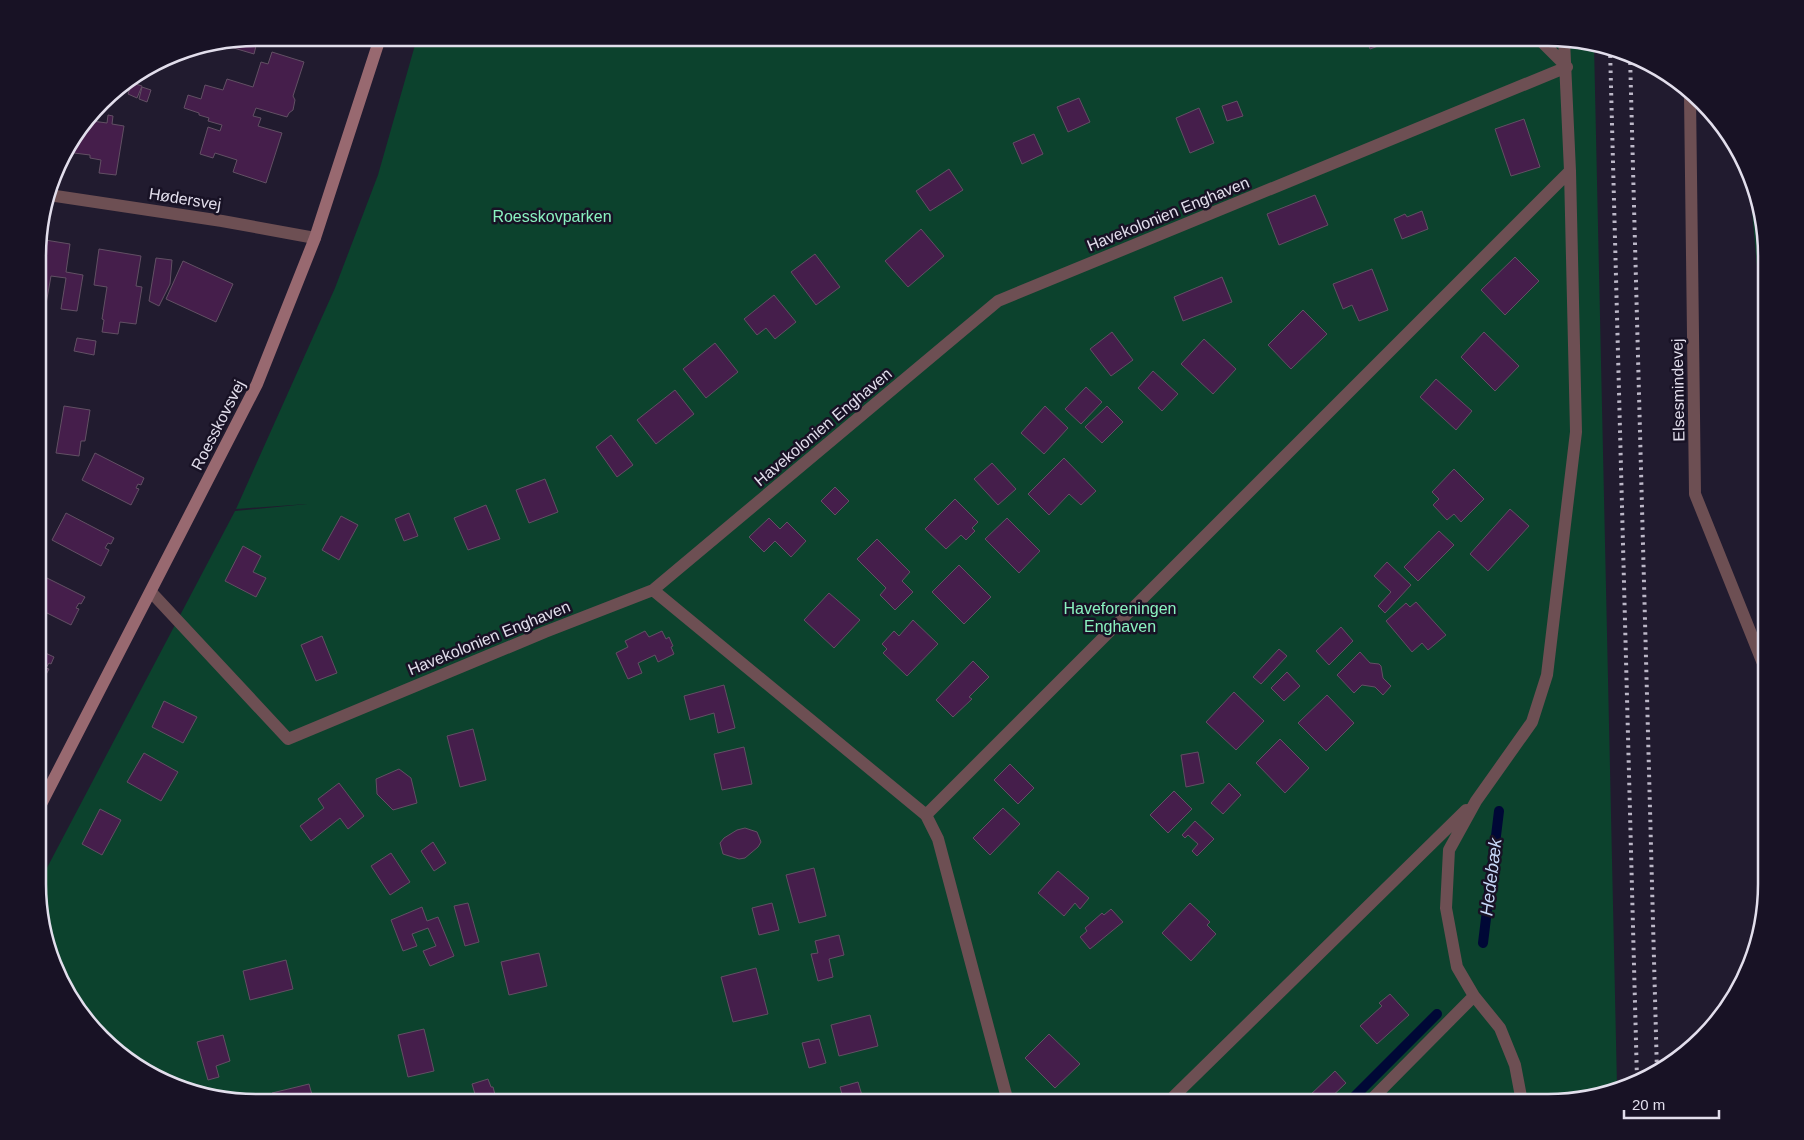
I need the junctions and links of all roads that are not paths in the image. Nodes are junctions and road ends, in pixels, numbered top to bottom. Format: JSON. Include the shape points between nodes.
{"nodes":[{"id":1,"x":377,"y":46,"type":"edge"},
{"id":2,"x":1546,"y":46,"type":"edge"},
{"id":3,"x":1565,"y":47,"type":"edge"},
{"id":4,"x":1566,"y":66,"type":"junction"},
{"id":5,"x":1690,"y":102,"type":"edge"},
{"id":6,"x":1570,"y":171,"type":"junction"},
{"id":7,"x":55,"y":196,"type":"edge"},
{"id":8,"x":315,"y":238,"type":"junction"},
{"id":9,"x":653,"y":590,"type":"junction"},
{"id":10,"x":151,"y":592,"type":"junction"},
{"id":11,"x":1758,"y":651,"type":"edge"},
{"id":12,"x":46,"y":794,"type":"edge"},
{"id":13,"x":1476,"y":801,"type":"junction"},
{"id":14,"x":926,"y":815,"type":"junction"},
{"id":15,"x":1474,"y":996,"type":"junction"},
{"id":16,"x":1006,"y":1094,"type":"edge"},
{"id":17,"x":1176,"y":1094,"type":"edge"},
{"id":18,"x":1377,"y":1094,"type":"edge"},
{"id":19,"x":1520,"y":1094,"type":"edge"}],
"edges":[{"from":1,"to":8,"type":"street","name":"Roesskovsvej"},
{"from":2,"to":4,"type":"street"},
{"from":3,"to":4,"type":"street"},
{"from":4,"to":6,"type":"street"},
{"from":4,"to":9,"type":"street","name":"Havekolonien Enghaven","via":[[998,301]]},
{"from":5,"to":11,"type":"street","name":"Elsesmindevej","via":[[1695,494]]},
{"from":6,"to":13,"type":"street","via":[[1576,432],[1547,675],[1532,722]]},
{"from":6,"to":14,"type":"street"},
{"from":7,"to":8,"type":"street","name":"Hødersvej"},
{"from":8,"to":10,"type":"street","name":"Roesskovsvej","via":[[257,384]]},
{"from":9,"to":10,"type":"street","name":"Havekolonien Enghaven","via":[[288,738]]},
{"from":9,"to":14,"type":"street"},
{"from":10,"to":12,"type":"street","name":"Roesskovsvej"},
{"from":13,"to":15,"type":"street","via":[[1449,850],[1446,908],[1457,967]]},
{"from":13,"to":17,"type":"street"},
{"from":14,"to":16,"type":"street","via":[[938,839]]},
{"from":15,"to":18,"type":"street"},
{"from":15,"to":19,"type":"street","via":[[1500,1028],[1515,1065]]}]}
